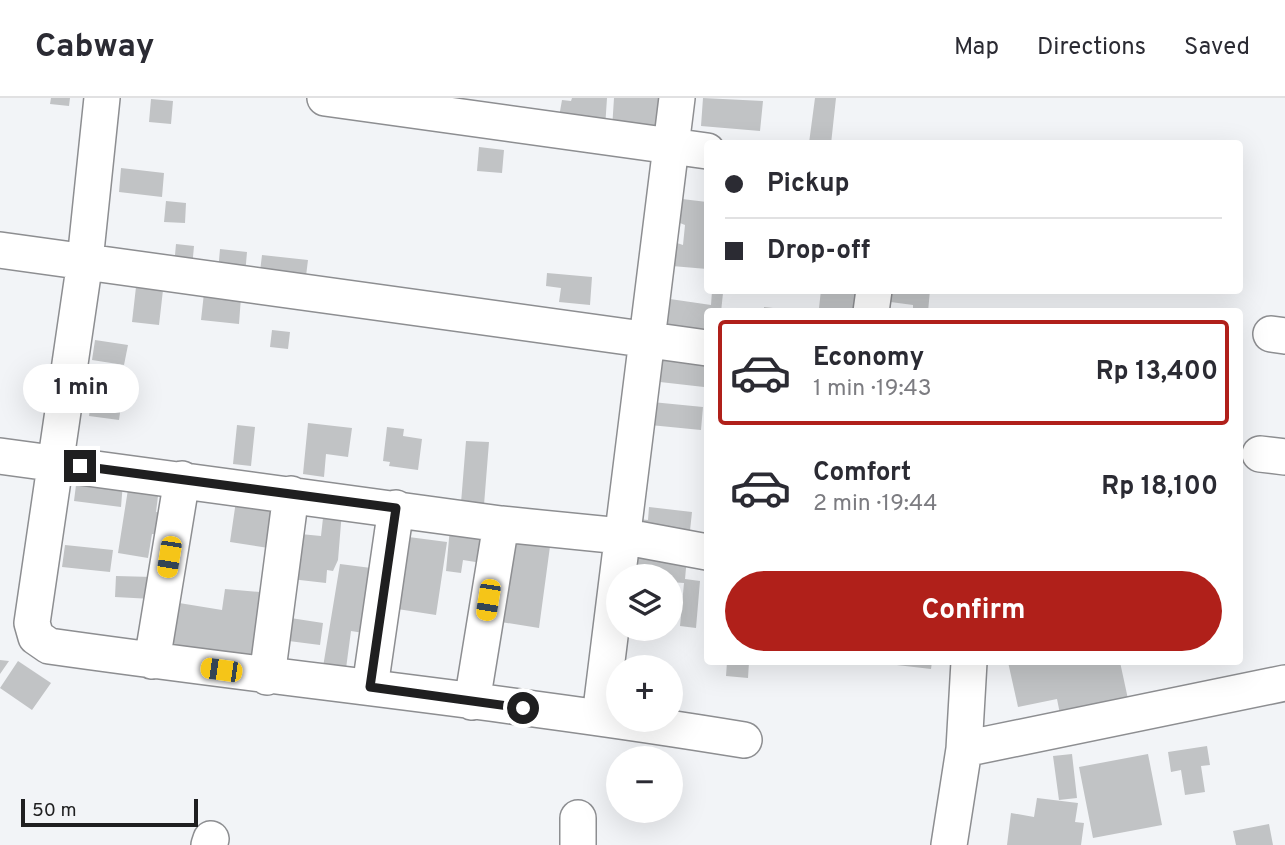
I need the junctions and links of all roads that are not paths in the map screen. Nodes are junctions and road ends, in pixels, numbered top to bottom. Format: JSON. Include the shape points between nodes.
{"nodes":[{"id":1,"x":103,"y":98,"type":"edge"},
{"id":2,"x":325,"y":98,"type":"edge"},
{"id":3,"x":677,"y":98,"type":"edge"},
{"id":4,"x":671,"y":147,"type":"junction"},
{"id":5,"x":704,"y":151,"type":"edge"},
{"id":6,"x":0,"y":250,"type":"edge"},
{"id":7,"x":85,"y":261,"type":"junction"},
{"id":8,"x":650,"y":340,"type":"junction"},
{"id":9,"x":704,"y":348,"type":"edge"},
{"id":10,"x":0,"y":456,"type":"edge"},
{"id":11,"x":55,"y":463,"type":"junction"},
{"id":12,"x":182,"y":480,"type":"junction"},
{"id":13,"x":291,"y":494,"type":"junction"},
{"id":14,"x":396,"y":508,"type":"junction"},
{"id":15,"x":500,"y":524,"type":"junction"},
{"id":16,"x":621,"y":536,"type":"junction"},
{"id":17,"x":704,"y":551,"type":"edge"},
{"id":18,"x":152,"y":660,"type":"junction"},
{"id":19,"x":969,"y":665,"type":"edge"},
{"id":20,"x":267,"y":677,"type":"junction"},
{"id":21,"x":1285,"y":683,"type":"edge"},
{"id":22,"x":370,"y":687,"type":"junction"},
{"id":23,"x":472,"y":702,"type":"junction"},
{"id":24,"x":600,"y":717,"type":"junction"},
{"id":25,"x":744,"y":740,"type":"dead end"},
{"id":26,"x":964,"y":749,"type":"junction"},
{"id":27,"x":949,"y":845,"type":"edge"}],
"edges":[{"from":1,"to":7,"type":"street"},
{"from":2,"to":4,"type":"street"},
{"from":3,"to":4,"type":"street"},
{"from":4,"to":5,"type":"street"},
{"from":4,"to":8,"type":"street"},
{"from":6,"to":7,"type":"street"},
{"from":7,"to":8,"type":"street"},
{"from":7,"to":11,"type":"street"},
{"from":8,"to":9,"type":"street"},
{"from":8,"to":16,"type":"street"},
{"from":10,"to":11,"type":"street"},
{"from":11,"to":12,"type":"street"},
{"from":11,"to":18,"type":"street","via":[[32,623],[36,637],[49,646]]},
{"from":12,"to":13,"type":"street"},
{"from":12,"to":18,"type":"street"},
{"from":13,"to":14,"type":"street"},
{"from":13,"to":20,"type":"street"},
{"from":14,"to":15,"type":"street"},
{"from":14,"to":22,"type":"street"},
{"from":15,"to":16,"type":"street"},
{"from":15,"to":23,"type":"street"},
{"from":16,"to":17,"type":"street"},
{"from":16,"to":24,"type":"street"},
{"from":18,"to":20,"type":"street"},
{"from":19,"to":26,"type":"street"},
{"from":20,"to":22,"type":"street"},
{"from":21,"to":26,"type":"street"},
{"from":22,"to":23,"type":"street"},
{"from":23,"to":24,"type":"street"},
{"from":24,"to":25,"type":"street"},
{"from":26,"to":27,"type":"street"}]}
